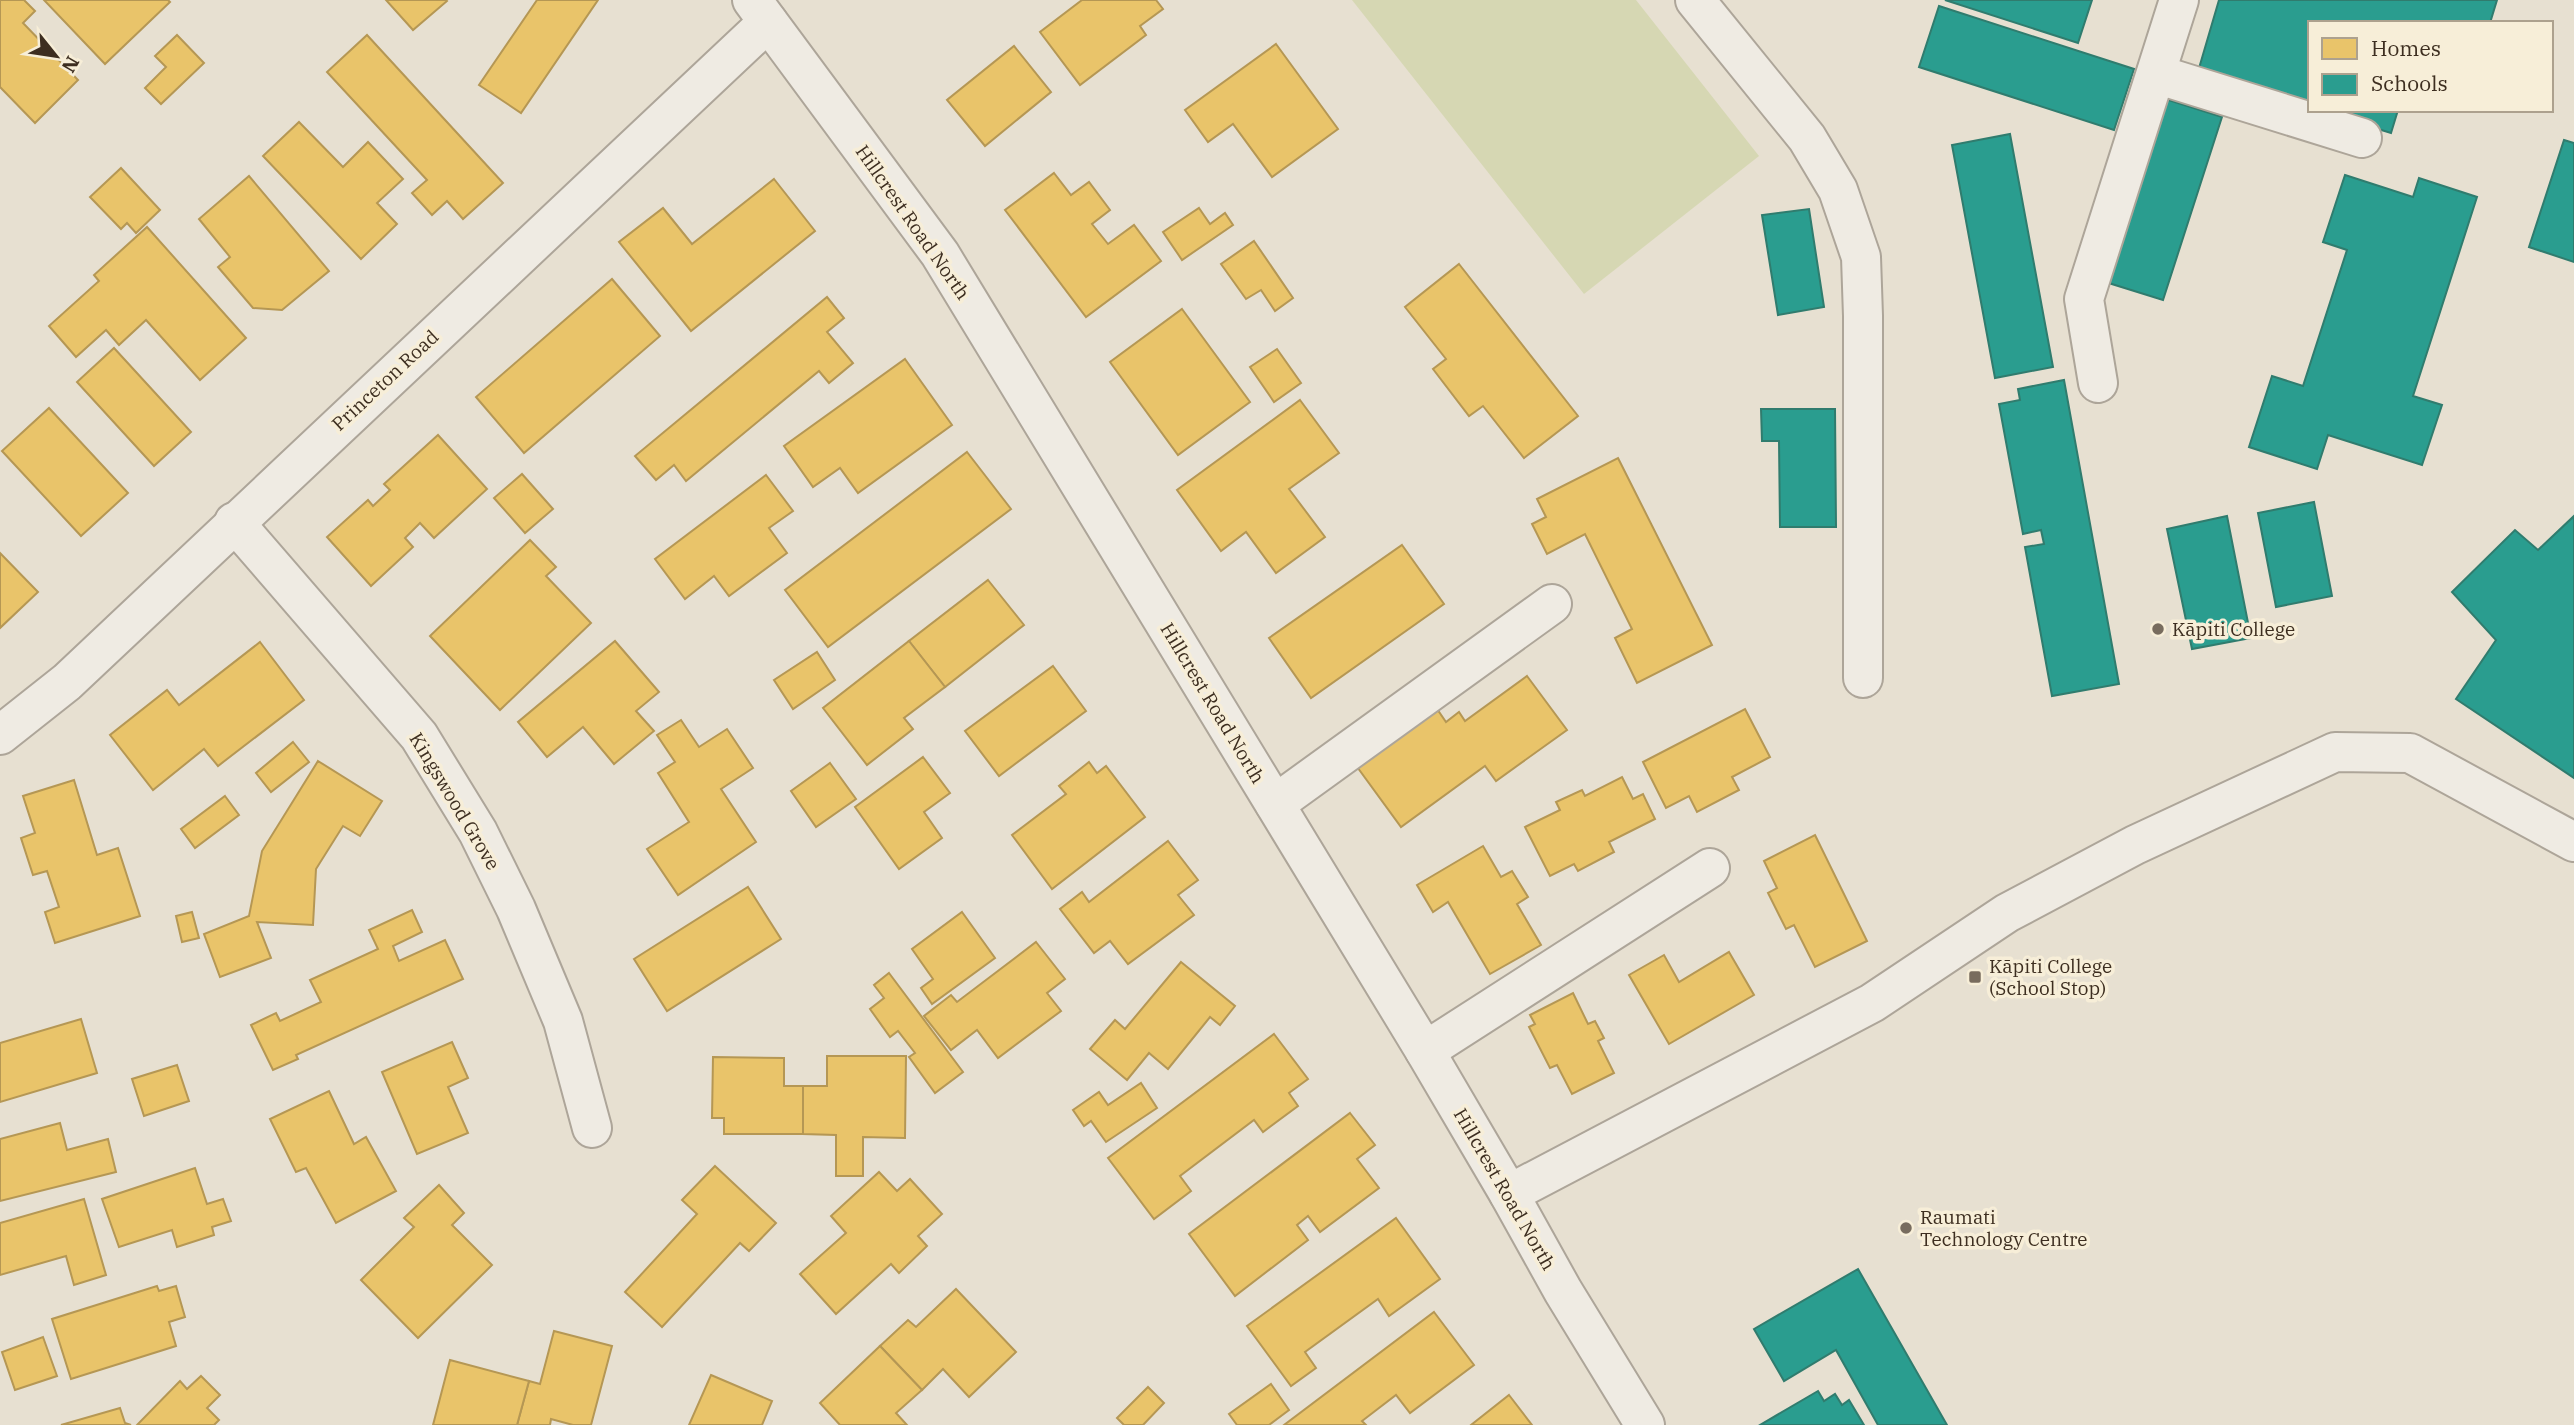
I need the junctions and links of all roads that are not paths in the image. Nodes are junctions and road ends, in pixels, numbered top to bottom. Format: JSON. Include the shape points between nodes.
{"nodes":[{"id":1,"x":1695,"y":0,"type":"edge"},
{"id":2,"x":2179,"y":0,"type":"edge"},
{"id":3,"x":760,"y":11,"type":"edge"},
{"id":4,"x":2156,"y":74,"type":"junction"},
{"id":5,"x":2362,"y":138,"type":"dead end"},
{"id":6,"x":2098,"y":383,"type":"dead end"},
{"id":7,"x":234,"y":522,"type":"junction"},
{"id":8,"x":1552,"y":604,"type":"dead end"},
{"id":9,"x":1863,"y":678,"type":"dead end"},
{"id":10,"x":0,"y":735,"type":"edge"},
{"id":11,"x":1275,"y":804,"type":"junction"},
{"id":12,"x":2574,"y":842,"type":"edge"},
{"id":13,"x":1710,"y":868,"type":"dead end"},
{"id":14,"x":1424,"y":1051,"type":"junction"},
{"id":15,"x":592,"y":1128,"type":"dead end"},
{"id":16,"x":1509,"y":1194,"type":"junction"},
{"id":17,"x":1645,"y":1425,"type":"edge"}],
"edges":[{"from":1,"to":9,"type":"street","via":[[1807,138],[1838,190],[1861,257]]},
{"from":2,"to":4,"type":"street"},
{"from":3,"to":7,"type":"street","name":"Princeton Road"},
{"from":3,"to":11,"type":"street","name":"Hillcrest Road North","via":[[940,254]]},
{"from":4,"to":5,"type":"street"},
{"from":4,"to":6,"type":"street","via":[[2084,299]]},
{"from":7,"to":10,"type":"street","name":"Princeton Road","via":[[66,681]]},
{"from":7,"to":15,"type":"street","name":"Kingswood Grove","via":[[419,736],[478,832],[563,1021]]},
{"from":8,"to":11,"type":"street"},
{"from":11,"to":14,"type":"street","name":"Hillcrest Road North"},
{"from":12,"to":16,"type":"street","via":[[2410,753],[2335,752],[2135,845],[2019,906],[1872,1003]]},
{"from":13,"to":14,"type":"street"},
{"from":14,"to":16,"type":"street","name":"Hillcrest Road North"},
{"from":16,"to":17,"type":"street","name":"Hillcrest Road North"}]}
